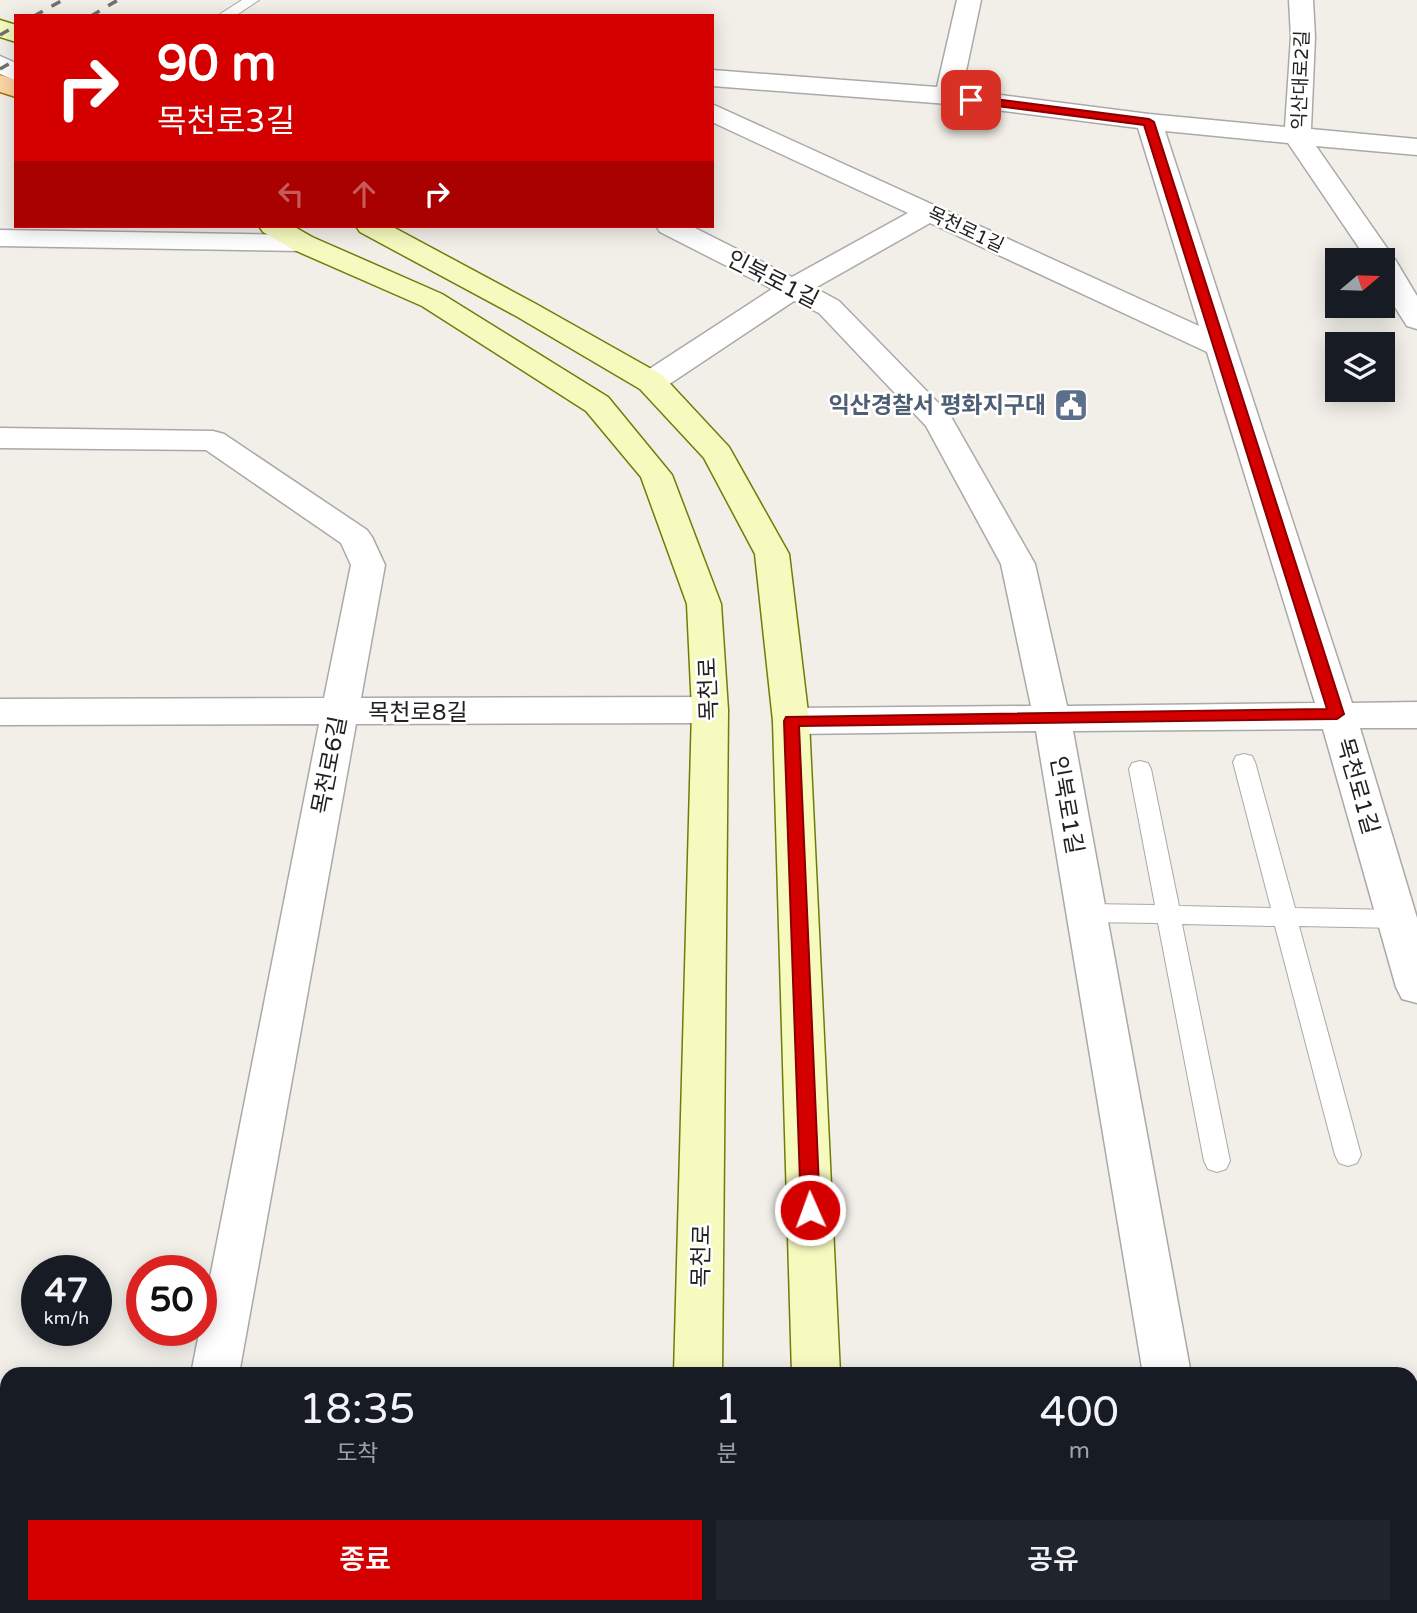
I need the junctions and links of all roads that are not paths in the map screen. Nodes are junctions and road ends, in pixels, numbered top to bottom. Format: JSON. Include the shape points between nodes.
{"nodes":[{"id":1,"x":252,"y":0,"type":"edge"},
{"id":2,"x":969,"y":0,"type":"edge"},
{"id":3,"x":1301,"y":0,"type":"edge"},
{"id":4,"x":228,"y":14,"type":"edge"},
{"id":5,"x":714,"y":78,"type":"edge"},
{"id":6,"x":948,"y":96,"type":"junction"},
{"id":7,"x":714,"y":113,"type":"edge"},
{"id":8,"x":1149,"y":122,"type":"junction"},
{"id":9,"x":1297,"y":137,"type":"junction"},
{"id":10,"x":1417,"y":147,"type":"edge"},
{"id":11,"x":930,"y":212,"type":"junction"},
{"id":12,"x":374,"y":228,"type":"edge"},
{"id":13,"x":674,"y":228,"type":"edge"},
{"id":14,"x":288,"y":234,"type":"edge"},
{"id":15,"x":0,"y":238,"type":"edge"},
{"id":16,"x":1373,"y":248,"type":"edge"},
{"id":17,"x":1395,"y":283,"type":"edge"},
{"id":18,"x":792,"y":289,"type":"junction"},
{"id":19,"x":1417,"y":320,"type":"edge"},
{"id":20,"x":1220,"y":347,"type":"junction"},
{"id":21,"x":651,"y":382,"type":"junction"},
{"id":22,"x":0,"y":438,"type":"edge"},
{"id":23,"x":710,"y":710,"type":"junction"},
{"id":24,"x":0,"y":712,"type":"edge"},
{"id":25,"x":339,"y":713,"type":"junction"},
{"id":26,"x":1337,"y":714,"type":"junction"},
{"id":27,"x":1417,"y":715,"type":"edge"},
{"id":28,"x":1052,"y":719,"type":"junction"},
{"id":29,"x":791,"y":721,"type":"junction"},
{"id":30,"x":1244,"y":762,"type":"dead end"},
{"id":31,"x":1140,"y":769,"type":"dead end"},
{"id":32,"x":1086,"y":912,"type":"junction"},
{"id":33,"x":1169,"y":915,"type":"junction"},
{"id":34,"x":1285,"y":918,"type":"junction"},
{"id":35,"x":1397,"y":919,"type":"junction"},
{"id":36,"x":1417,"y":987,"type":"edge"},
{"id":37,"x":1348,"y":1155,"type":"dead end"},
{"id":38,"x":1217,"y":1161,"type":"dead end"},
{"id":39,"x":216,"y":1367,"type":"edge"},
{"id":40,"x":698,"y":1367,"type":"edge"},
{"id":41,"x":816,"y":1367,"type":"edge"},
{"id":42,"x":1166,"y":1367,"type":"edge"}],
"edges":[{"from":1,"to":4,"type":"lane"},
{"from":2,"to":6,"type":"street"},
{"from":3,"to":9,"type":"street","name":"익산대로2길"},
{"from":5,"to":6,"type":"street"},
{"from":6,"to":8,"type":"street"},
{"from":7,"to":11,"type":"street","name":"목천로1길"},
{"from":8,"to":9,"type":"street"},
{"from":8,"to":20,"type":"street","name":"목천로1길"},
{"from":9,"to":10,"type":"street"},
{"from":9,"to":16,"type":"street","name":"익산대로2길"},
{"from":11,"to":18,"type":"street"},
{"from":11,"to":20,"type":"street","name":"목천로1길"},
{"from":12,"to":21,"type":"main road"},
{"from":13,"to":18,"type":"street","name":"인북로1길"},
{"from":14,"to":15,"type":"street"},
{"from":14,"to":23,"type":"main road","name":"목천로","via":[[432,300],[597,404],[656,475],[704,604]]},
{"from":17,"to":19,"type":"street","name":"익산대로2길"},
{"from":18,"to":21,"type":"street"},
{"from":18,"to":28,"type":"street","name":"인북로1길","via":[[829,307],[939,422],[1018,564]]},
{"from":20,"to":26,"type":"street","name":"목천로1길"},
{"from":21,"to":29,"type":"main road","via":[[718,454],[772,554]]},
{"from":22,"to":25,"type":"street","name":"목천로6길","via":[[213,441],[355,537],[368,565]]},
{"from":23,"to":25,"type":"street","name":"목천로8길"},
{"from":23,"to":40,"type":"main road","name":"목천로"},
{"from":24,"to":25,"type":"street","name":"목천로8길"},
{"from":25,"to":39,"type":"street","name":"목천로6길"},
{"from":26,"to":27,"type":"street"},
{"from":26,"to":28,"type":"street"},
{"from":26,"to":35,"type":"street","name":"목천로1길"},
{"from":28,"to":29,"type":"street"},
{"from":28,"to":32,"type":"street","name":"인북로1길"},
{"from":29,"to":41,"type":"main road"},
{"from":30,"to":34,"type":"lane"},
{"from":31,"to":33,"type":"lane"},
{"from":32,"to":33,"type":"lane"},
{"from":32,"to":42,"type":"street","name":"인북로1길"},
{"from":33,"to":34,"type":"lane"},
{"from":33,"to":38,"type":"lane"},
{"from":34,"to":35,"type":"lane"},
{"from":34,"to":37,"type":"lane"},
{"from":35,"to":36,"type":"street","name":"목천로1길"}]}
